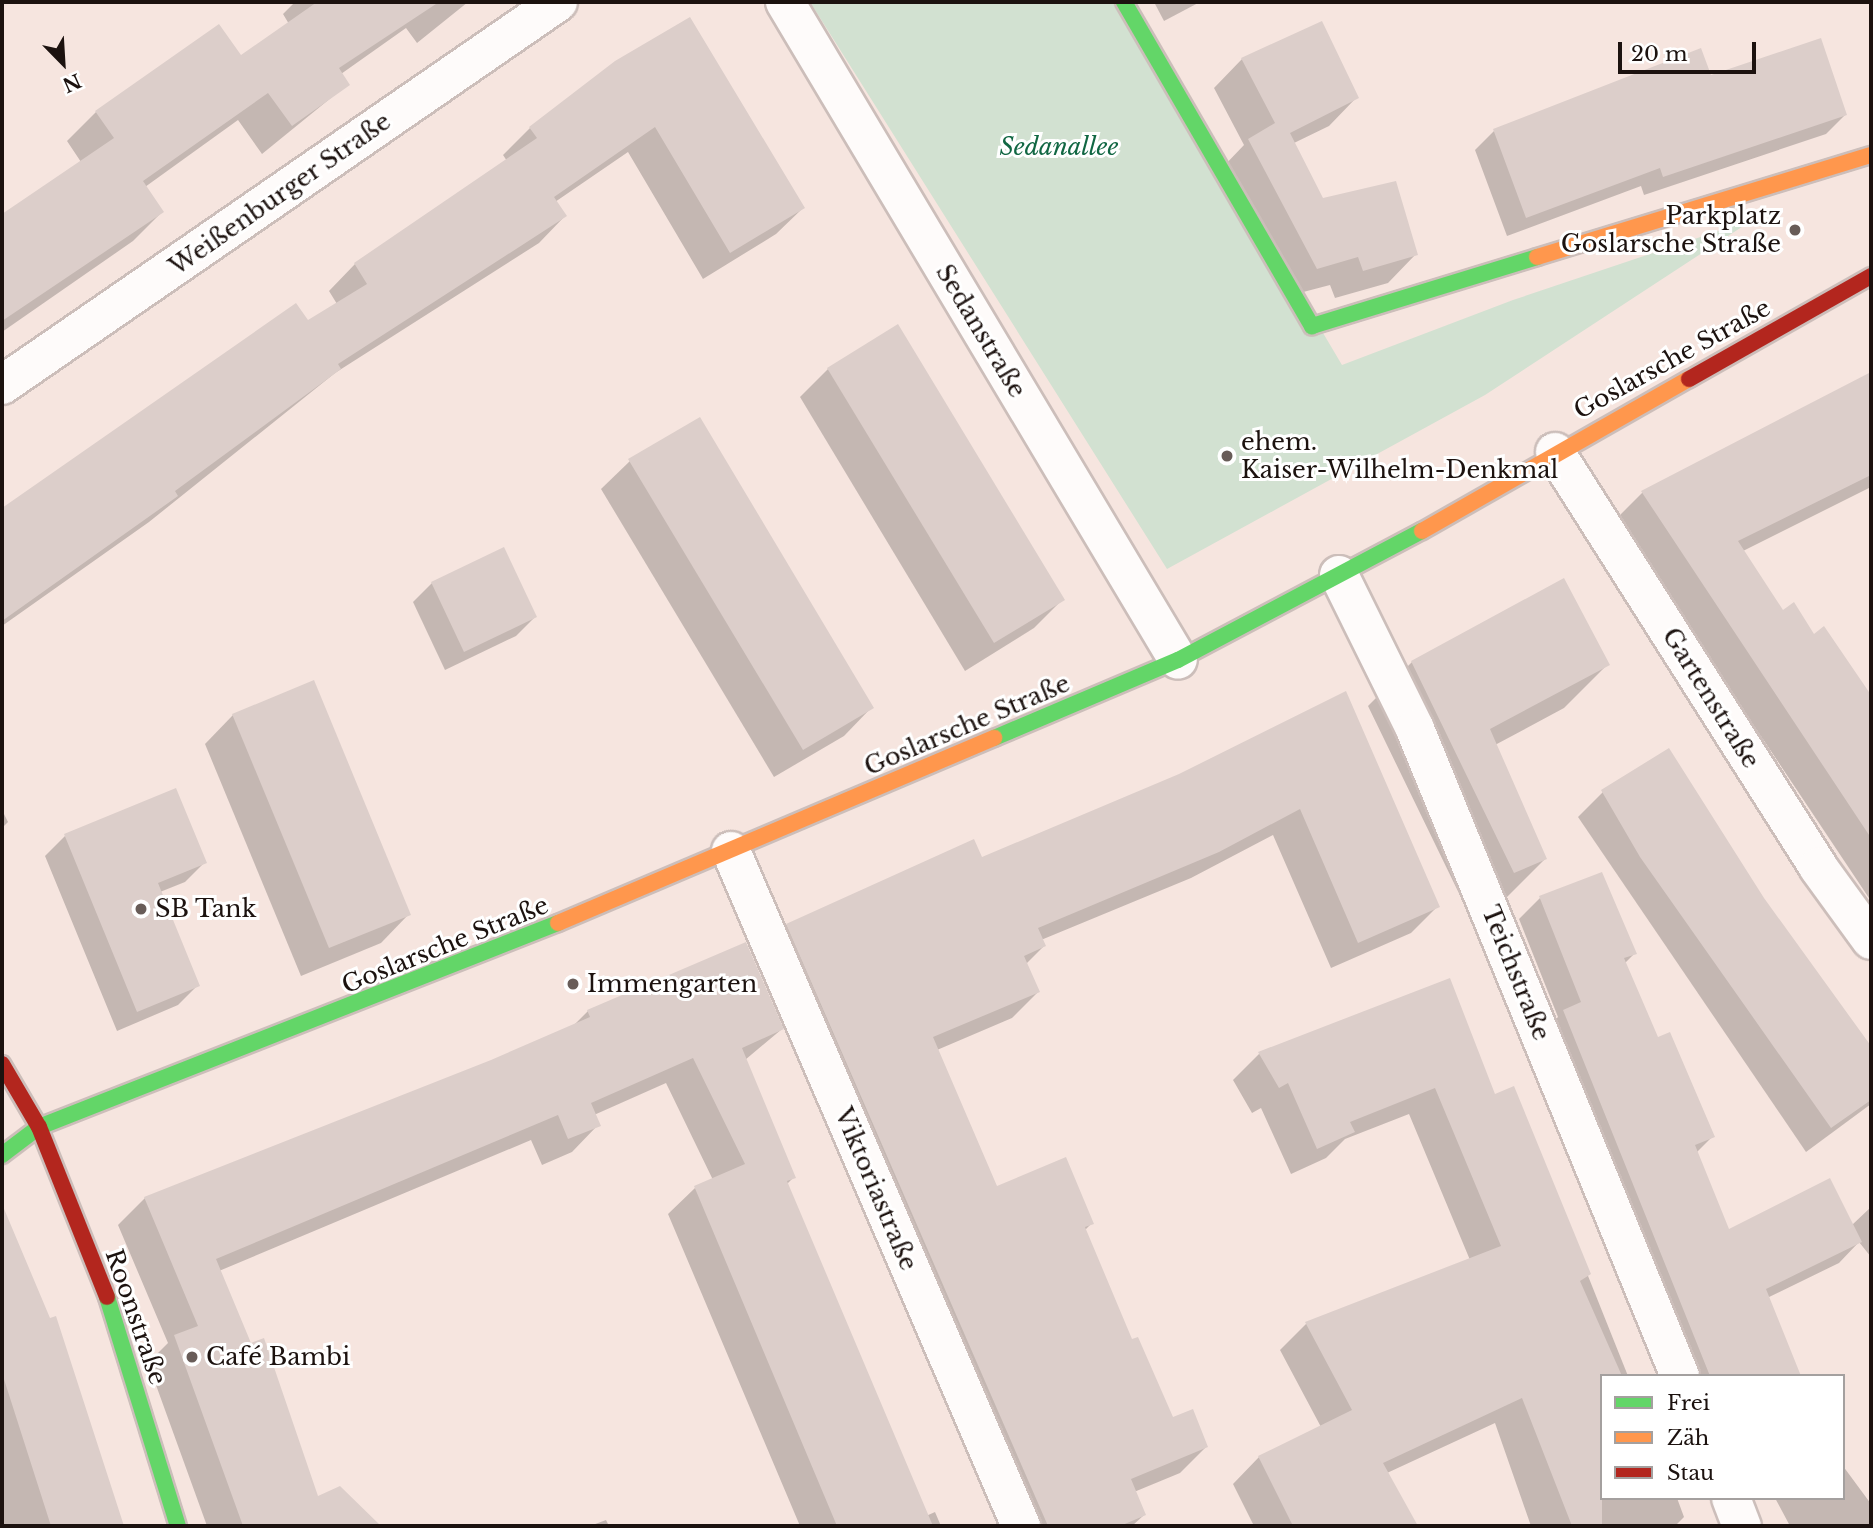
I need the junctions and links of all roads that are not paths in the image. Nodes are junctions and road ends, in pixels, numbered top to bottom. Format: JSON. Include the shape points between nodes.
{"nodes":[{"id":1,"x":558,"y":2,"type":"edge"},
{"id":2,"x":785,"y":2,"type":"edge"},
{"id":3,"x":1124,"y":2,"type":"edge"},
{"id":4,"x":1871,"y":155,"type":"edge"},
{"id":5,"x":1871,"y":276,"type":"edge"},
{"id":6,"x":2,"y":385,"type":"edge"},
{"id":7,"x":1555,"y":452,"type":"junction"},
{"id":8,"x":1339,"y":575,"type":"junction"},
{"id":9,"x":1178,"y":660,"type":"junction"},
{"id":10,"x":731,"y":851,"type":"junction"},
{"id":11,"x":1871,"y":940,"type":"edge"},
{"id":12,"x":2,"y":1064,"type":"edge"},
{"id":13,"x":14,"y":1122,"type":"dead end"},
{"id":14,"x":38,"y":1127,"type":"junction"},
{"id":15,"x":2,"y":1155,"type":"edge"},
{"id":16,"x":1680,"y":1374,"type":"edge"},
{"id":17,"x":178,"y":1526,"type":"edge"},
{"id":18,"x":1021,"y":1526,"type":"edge"}],
"edges":[{"from":1,"to":6,"type":"street","name":"Weißenburger Straße"},
{"from":2,"to":9,"type":"street","name":"Sedanstraße"},
{"from":3,"to":4,"type":"main road","via":[[1312,326]]},
{"from":5,"to":7,"type":"main road","name":"Goslarsche Straße"},
{"from":7,"to":8,"type":"main road","name":"Goslarsche Straße"},
{"from":7,"to":11,"type":"street","name":"Gartenstraße","via":[[1818,867]]},
{"from":8,"to":9,"type":"main road","name":"Goslarsche Straße"},
{"from":8,"to":16,"type":"street","name":"Teichstraße","via":[[1415,729]]},
{"from":9,"to":10,"type":"main road","name":"Goslarsche Straße"},
{"from":10,"to":14,"type":"main road","name":"Goslarsche Straße","via":[[367,1003]]},
{"from":10,"to":18,"type":"street","name":"Viktoriastraße"},
{"from":12,"to":14,"type":"main road"},
{"from":13,"to":14,"type":"main road"},
{"from":14,"to":15,"type":"main road","name":"Goslarsche Straße"},
{"from":14,"to":17,"type":"main road","name":"Roonstraße","via":[[106,1295]]}]}
